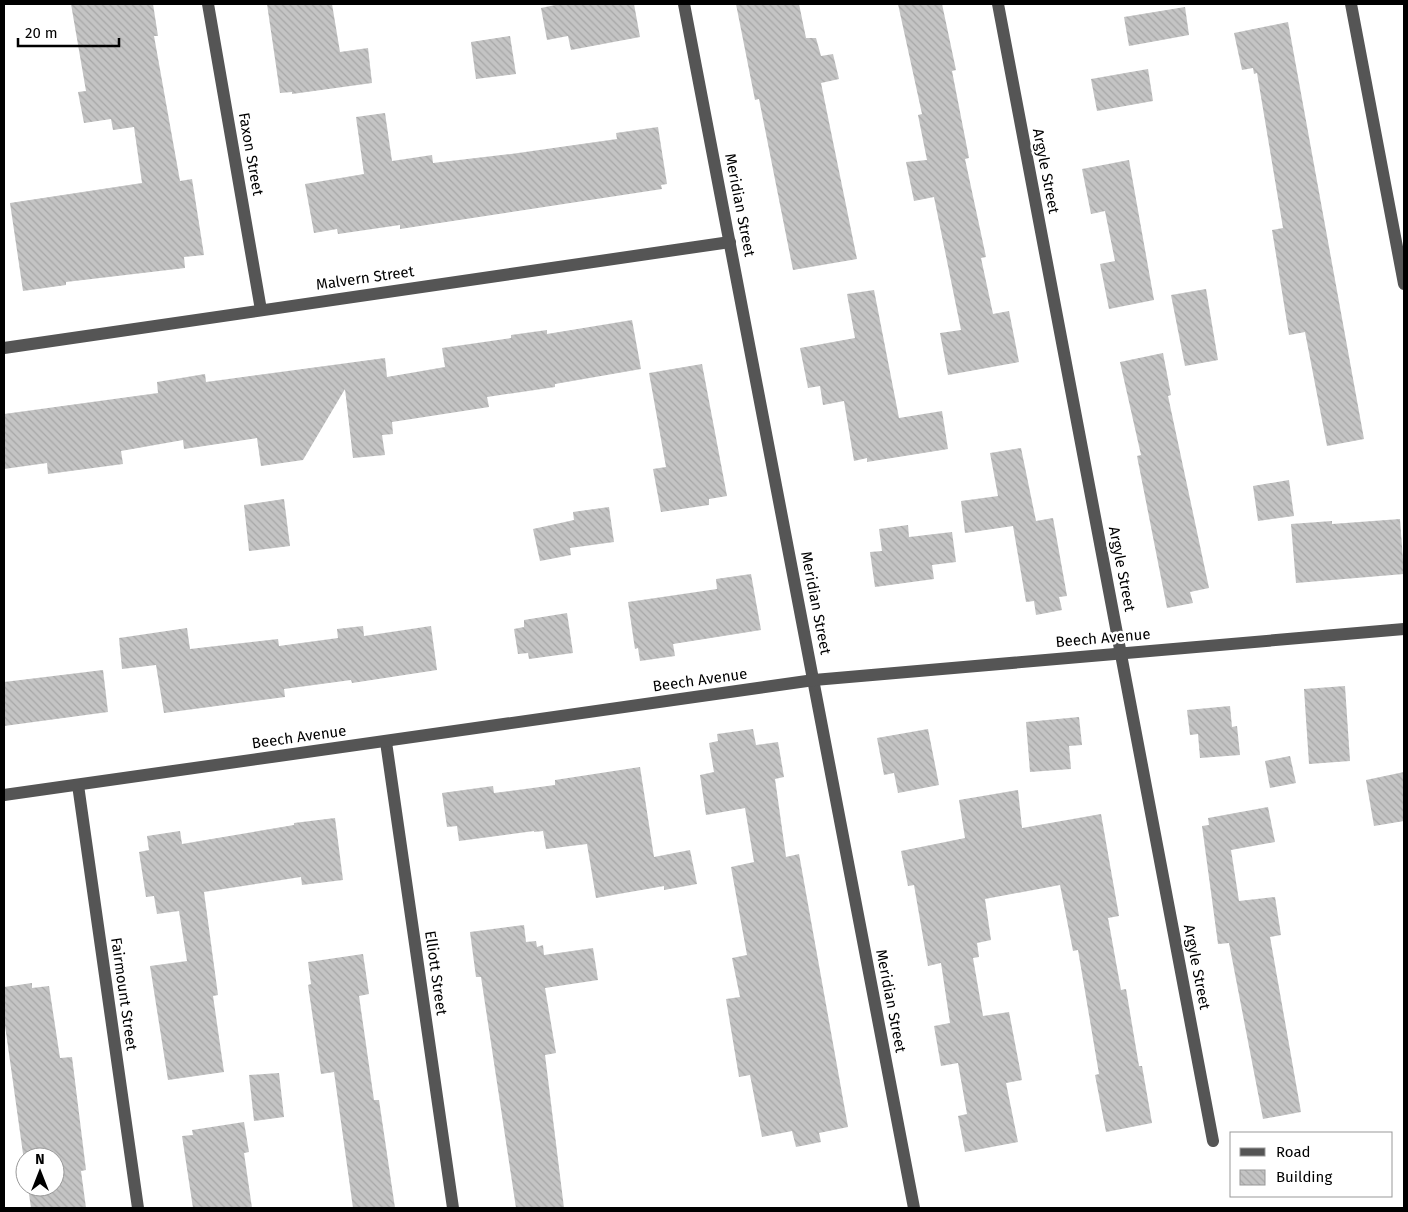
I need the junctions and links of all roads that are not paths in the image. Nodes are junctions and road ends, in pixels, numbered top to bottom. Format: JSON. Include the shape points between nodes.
{"nodes":[{"id":1,"x":208,"y":4,"type":"edge"},
{"id":2,"x":684,"y":4,"type":"edge"},
{"id":3,"x":998,"y":4,"type":"edge"},
{"id":4,"x":1351,"y":4,"type":"edge"},
{"id":5,"x":730,"y":242,"type":"junction"},
{"id":6,"x":1404,"y":284,"type":"edge"},
{"id":7,"x":261,"y":310,"type":"junction"},
{"id":8,"x":4,"y":348,"type":"edge"},
{"id":9,"x":1404,"y":629,"type":"edge"},
{"id":10,"x":1122,"y":652,"type":"junction"},
{"id":11,"x":814,"y":680,"type":"junction"},
{"id":12,"x":386,"y":742,"type":"junction"},
{"id":13,"x":78,"y":785,"type":"junction"},
{"id":14,"x":4,"y":796,"type":"edge"},
{"id":15,"x":1214,"y":1141,"type":"dead end"},
{"id":16,"x":138,"y":1208,"type":"edge"},
{"id":17,"x":454,"y":1208,"type":"edge"},
{"id":18,"x":914,"y":1208,"type":"edge"}],
"edges":[{"from":1,"to":7,"type":"street","name":"Faxon Street"},
{"from":2,"to":5,"type":"street","name":"Meridian Street"},
{"from":3,"to":10,"type":"street","name":"Argyle Street"},
{"from":4,"to":6,"type":"street"},
{"from":5,"to":7,"type":"street","name":"Malvern Street"},
{"from":5,"to":11,"type":"street","name":"Meridian Street"},
{"from":7,"to":8,"type":"street","name":"Malvern Street"},
{"from":9,"to":10,"type":"street","name":"Beech Avenue"},
{"from":10,"to":11,"type":"street","name":"Beech Avenue"},
{"from":10,"to":15,"type":"street","name":"Argyle Street"},
{"from":11,"to":12,"type":"street","name":"Beech Avenue"},
{"from":11,"to":18,"type":"street","name":"Meridian Street"},
{"from":12,"to":13,"type":"street","name":"Beech Avenue"},
{"from":12,"to":17,"type":"street","name":"Elliott Street"},
{"from":13,"to":14,"type":"street","name":"Beech Avenue"},
{"from":13,"to":16,"type":"street","name":"Fairmount Street"}]}
